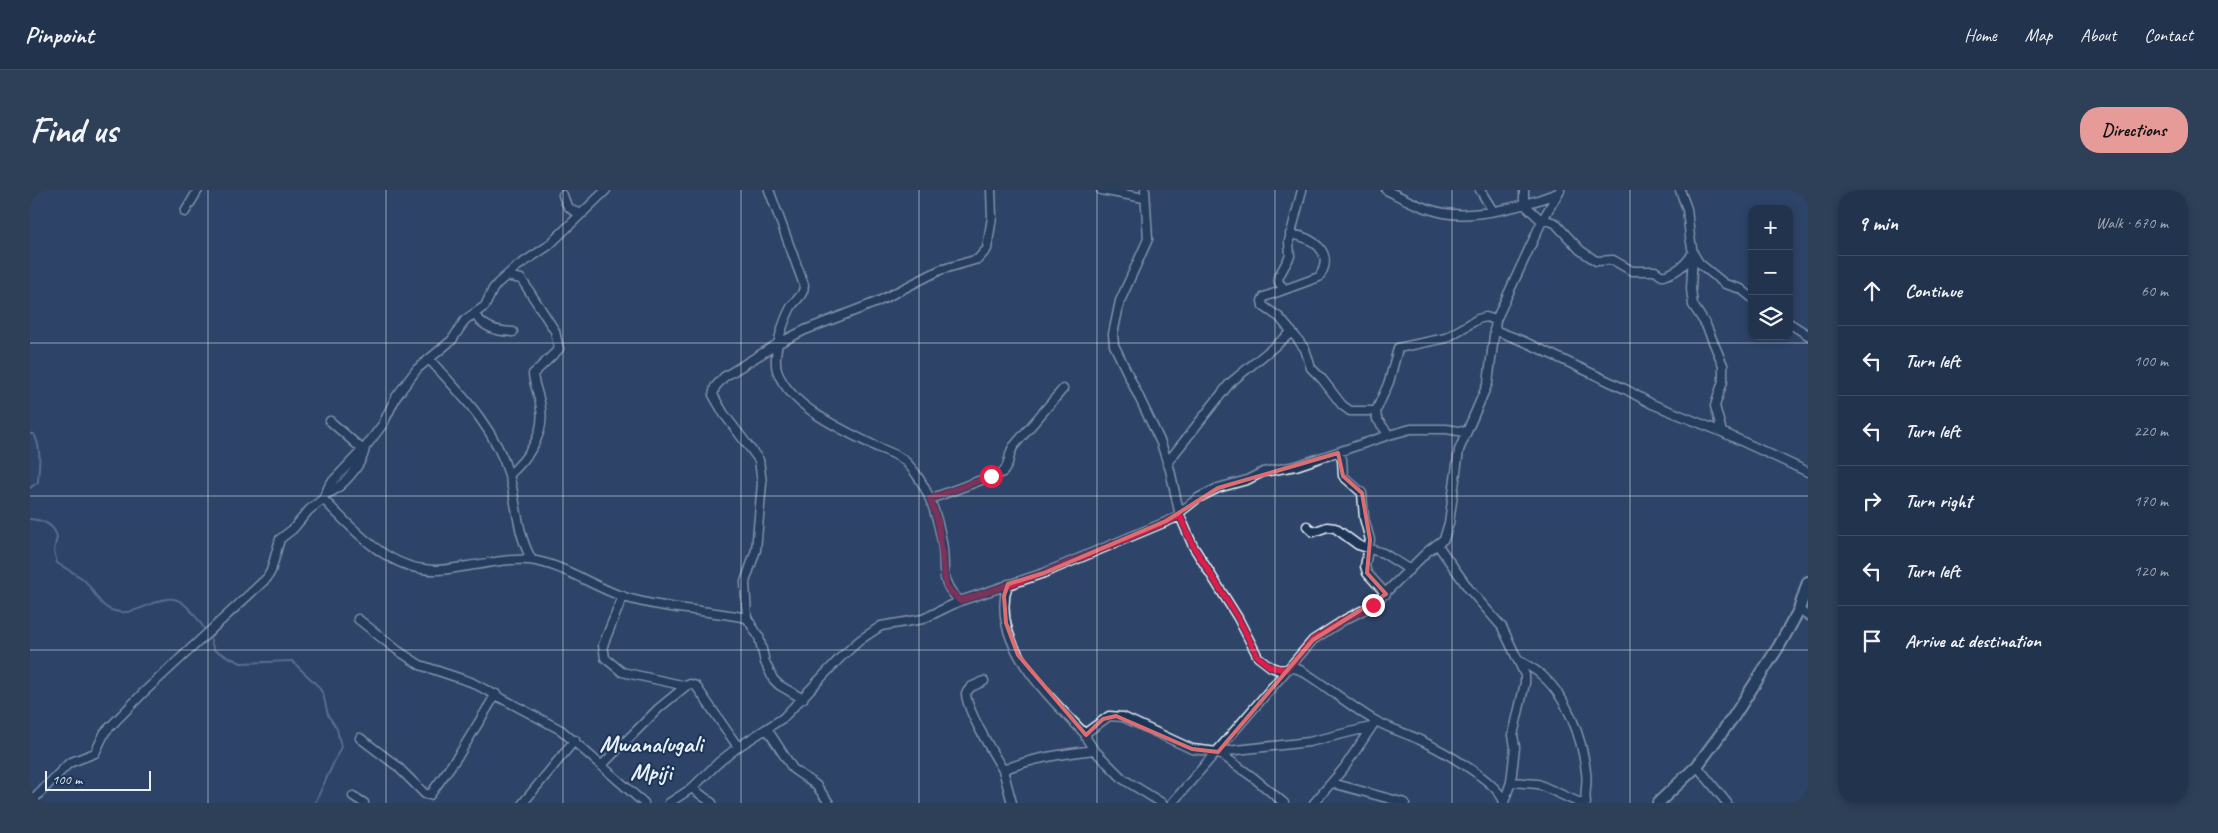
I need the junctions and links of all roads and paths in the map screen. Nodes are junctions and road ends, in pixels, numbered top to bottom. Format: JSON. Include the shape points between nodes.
{"nodes":[{"id":1,"x":198,"y":190,"type":"edge"},
{"id":2,"x":769,"y":190,"type":"edge"},
{"id":3,"x":991,"y":190,"type":"edge"},
{"id":4,"x":1101,"y":190,"type":"edge"},
{"id":5,"x":1302,"y":190,"type":"edge"},
{"id":6,"x":1386,"y":190,"type":"edge"},
{"id":7,"x":1480,"y":190,"type":"edge"},
{"id":8,"x":1524,"y":190,"type":"edge"},
{"id":9,"x":1680,"y":190,"type":"edge"},
{"id":10,"x":603,"y":191,"type":"edge"},
{"id":11,"x":1559,"y":191,"type":"edge"},
{"id":12,"x":1144,"y":194,"type":"edge"},
{"id":13,"x":563,"y":195,"type":"dead end"},
{"id":14,"x":1524,"y":204,"type":"junction"},
{"id":15,"x":1493,"y":211,"type":"junction"},
{"id":16,"x":185,"y":212,"type":"dead end"},
{"id":17,"x":583,"y":213,"type":"junction"},
{"id":18,"x":1543,"y":220,"type":"junction"},
{"id":19,"x":1290,"y":234,"type":"junction"},
{"id":20,"x":1694,"y":253,"type":"junction"},
{"id":21,"x":507,"y":276,"type":"junction"},
{"id":22,"x":1285,"y":289,"type":"junction"},
{"id":23,"x":1748,"y":295,"type":"edge"},
{"id":24,"x":474,"y":314,"type":"junction"},
{"id":25,"x":1496,"y":320,"type":"junction"},
{"id":26,"x":1793,"y":326,"type":"edge"},
{"id":27,"x":1494,"y":330,"type":"junction"},
{"id":28,"x":513,"y":332,"type":"dead end"},
{"id":29,"x":1292,"y":332,"type":"junction"},
{"id":30,"x":1808,"y":335,"type":"edge"},
{"id":31,"x":778,"y":343,"type":"junction"},
{"id":32,"x":429,"y":359,"type":"junction"},
{"id":33,"x":1063,"y":389,"type":"dead end"},
{"id":34,"x":1376,"y":411,"type":"junction"},
{"id":35,"x":330,"y":421,"type":"dead end"},
{"id":36,"x":1465,"y":432,"type":"junction"},
{"id":37,"x":1722,"y":432,"type":"junction"},
{"id":38,"x":1389,"y":435,"type":"junction"},
{"id":39,"x":364,"y":449,"type":"junction"},
{"id":40,"x":1338,"y":453,"type":"junction"},
{"id":41,"x":1167,"y":463,"type":"junction"},
{"id":42,"x":1808,"y":472,"type":"edge"},
{"id":43,"x":509,"y":475,"type":"junction"},
{"id":44,"x":324,"y":496,"type":"junction"},
{"id":45,"x":930,"y":499,"type":"junction"},
{"id":46,"x":1180,"y":515,"type":"junction"},
{"id":47,"x":1307,"y":526,"type":"dead end"},
{"id":48,"x":1437,"y":544,"type":"junction"},
{"id":49,"x":1368,"y":550,"type":"junction"},
{"id":50,"x":532,"y":560,"type":"junction"},
{"id":51,"x":1410,"y":570,"type":"junction"},
{"id":52,"x":1808,"y":582,"type":"edge"},
{"id":53,"x":1008,"y":584,"type":"junction"},
{"id":54,"x":1386,"y":594,"type":"junction"},
{"id":55,"x":623,"y":596,"type":"junction"},
{"id":56,"x":960,"y":601,"type":"junction"},
{"id":57,"x":1799,"y":610,"type":"junction"},
{"id":58,"x":1808,"y":616,"type":"edge"},
{"id":59,"x":748,"y":618,"type":"junction"},
{"id":60,"x":358,"y":619,"type":"dead end"},
{"id":61,"x":1516,"y":659,"type":"junction"},
{"id":62,"x":1286,"y":670,"type":"junction"},
{"id":63,"x":984,"y":681,"type":"dead end"},
{"id":64,"x":686,"y":686,"type":"junction"},
{"id":65,"x":496,"y":694,"type":"junction"},
{"id":66,"x":803,"y":699,"type":"junction"},
{"id":67,"x":1373,"y":724,"type":"junction"},
{"id":68,"x":767,"y":730,"type":"junction"},
{"id":69,"x":1086,"y":735,"type":"junction"},
{"id":70,"x":360,"y":738,"type":"dead end"},
{"id":71,"x":575,"y":740,"type":"junction"},
{"id":72,"x":738,"y":747,"type":"junction"},
{"id":73,"x":1094,"y":750,"type":"junction"},
{"id":74,"x":1218,"y":752,"type":"junction"},
{"id":75,"x":602,"y":765,"type":"junction"},
{"id":76,"x":1697,"y":766,"type":"junction"},
{"id":77,"x":1003,"y":770,"type":"junction"},
{"id":78,"x":1511,"y":782,"type":"junction"},
{"id":79,"x":1332,"y":783,"type":"junction"},
{"id":80,"x":692,"y":788,"type":"junction"},
{"id":81,"x":353,"y":796,"type":"dead end"},
{"id":82,"x":1504,"y":802,"type":"edge"},
{"id":83,"x":30,"y":803,"type":"edge"},
{"id":84,"x":364,"y":803,"type":"edge"},
{"id":85,"x":523,"y":803,"type":"edge"},
{"id":86,"x":644,"y":803,"type":"edge"},
{"id":87,"x":669,"y":803,"type":"edge"},
{"id":88,"x":712,"y":803,"type":"edge"},
{"id":89,"x":829,"y":803,"type":"edge"},
{"id":90,"x":1012,"y":803,"type":"edge"},
{"id":91,"x":1162,"y":803,"type":"edge"},
{"id":92,"x":1172,"y":803,"type":"edge"},
{"id":93,"x":1284,"y":803,"type":"edge"},
{"id":94,"x":1314,"y":803,"type":"edge"},
{"id":95,"x":1405,"y":803,"type":"edge"},
{"id":96,"x":1580,"y":803,"type":"edge"},
{"id":97,"x":1586,"y":803,"type":"edge"},
{"id":98,"x":1658,"y":803,"type":"edge"},
{"id":99,"x":1727,"y":803,"type":"edge"}],
"edges":[{"from":1,"to":16,"type":"street"},
{"from":2,"to":31,"type":"street","via":[[804,285],[802,296],[792,307]]},
{"from":3,"to":31,"type":"street","via":[[992,217],[987,249],[978,259],[940,270],[877,302]]},
{"from":4,"to":12,"type":"street"},
{"from":5,"to":19,"type":"street"},
{"from":6,"to":15,"type":"street","via":[[1412,203],[1445,213]]},
{"from":7,"to":15,"type":"street"},
{"from":8,"to":14,"type":"street"},
{"from":9,"to":20,"type":"street","via":[[1688,209]]},
{"from":10,"to":17,"type":"street"},
{"from":11,"to":14,"type":"street"},
{"from":11,"to":18,"type":"street"},
{"from":12,"to":41,"type":"street","via":[[1148,239],[1120,300],[1113,334],[1114,345],[1161,443]]},
{"from":13,"to":17,"type":"street","via":[[569,208]]},
{"from":14,"to":15,"type":"street"},
{"from":14,"to":18,"type":"street"},
{"from":17,"to":21,"type":"street","via":[[548,246]]},
{"from":18,"to":20,"type":"street","via":[[1555,223],[1580,250],[1596,261],[1613,260],[1632,271],[1655,271],[1662,276],[1670,274],[1683,267]]},
{"from":18,"to":25,"type":"street"},
{"from":19,"to":22,"type":"street","via":[[1290,256],[1278,278]]},
{"from":19,"to":22,"type":"street","via":[[1314,241],[1323,252],[1324,264],[1319,277]]},
{"from":20,"to":23,"type":"street","via":[[1708,272]]},
{"from":20,"to":37,"type":"street","via":[[1693,305],[1706,324],[1723,365],[1723,381],[1715,406]]},
{"from":21,"to":24,"type":"street","via":[[492,289],[485,306]]},
{"from":21,"to":43,"type":"street","via":[[521,279],[524,283],[555,331],[558,349],[533,374],[542,419],[531,451]]},
{"from":22,"to":29,"type":"street","via":[[1264,297],[1262,301],[1263,306]]},
{"from":24,"to":28,"type":"street","via":[[486,327]]},
{"from":24,"to":32,"type":"street","via":[[465,320],[452,340]]},
{"from":25,"to":27,"type":"street"},
{"from":25,"to":34,"type":"street","via":[[1478,319],[1446,338],[1398,348],[1389,382]]},
{"from":26,"to":30,"type":"street"},
{"from":27,"to":36,"type":"street","via":[[1488,383]]},
{"from":27,"to":37,"type":"street","via":[[1652,404]]},
{"from":29,"to":34,"type":"street","via":[[1305,349],[1311,368],[1342,405],[1350,411]]},
{"from":29,"to":41,"type":"street","via":[[1230,383]]},
{"from":31,"to":45,"type":"street","via":[[777,371],[794,396],[837,427],[906,461]]},
{"from":31,"to":59,"type":"street","via":[[724,377],[713,395],[759,460],[762,483],[760,524],[756,550],[745,582]]},
{"from":32,"to":39,"type":"street","via":[[417,369],[396,397],[383,424]]},
{"from":32,"to":43,"type":"street","via":[[486,426]]},
{"from":33,"to":45,"type":"street","via":[[1013,448],[1003,472]]},
{"from":34,"to":38,"type":"street","via":[[1376,419]]},
{"from":35,"to":39,"type":"street"},
{"from":36,"to":38,"type":"street","via":[[1411,429]]},
{"from":36,"to":48,"type":"street","via":[[1457,461],[1449,523],[1444,539]]},
{"from":37,"to":42,"type":"street"},
{"from":38,"to":40,"type":"street"},
{"from":39,"to":44,"type":"street","via":[[364,456],[356,468]]},
{"from":40,"to":46,"type":"street","via":[[1263,472],[1218,488],[1198,498]]},
{"from":40,"to":49,"type":"street","via":[[1342,459],[1343,476],[1362,493],[1364,518],[1370,534]]},
{"from":41,"to":46,"type":"street"},
{"from":43,"to":50,"type":"street","via":[[524,542]]},
{"from":44,"to":50,"type":"street","via":[[356,532],[407,566],[425,570]]},
{"from":44,"to":83,"type":"street","via":[[280,539],[271,571],[253,592],[222,617],[144,692],[105,732],[95,753],[69,763]]},
{"from":45,"to":56,"type":"street","via":[[941,537],[946,586]]},
{"from":46,"to":53,"type":"street","via":[[1044,573]]},
{"from":46,"to":62,"type":"street","via":[[1193,546],[1258,657],[1271,667]]},
{"from":47,"to":49,"type":"street","via":[[1313,532],[1327,527],[1336,528]]},
{"from":48,"to":51,"type":"street"},
{"from":48,"to":61,"type":"street","via":[[1502,628]]},
{"from":49,"to":51,"type":"street","via":[[1383,554]]},
{"from":49,"to":54,"type":"street","via":[[1367,573]]},
{"from":50,"to":55,"type":"street"},
{"from":51,"to":54,"type":"street"},
{"from":52,"to":57,"type":"street"},
{"from":53,"to":56,"type":"street"},
{"from":53,"to":69,"type":"street","via":[[1004,607],[1013,646],[1052,699]]},
{"from":54,"to":62,"type":"street","via":[[1313,640]]},
{"from":55,"to":59,"type":"street"},
{"from":55,"to":64,"type":"street","via":[[603,645],[605,658],[622,672]]},
{"from":56,"to":66,"type":"street","via":[[923,619],[880,626],[840,658]]},
{"from":57,"to":58,"type":"street"},
{"from":57,"to":76,"type":"street","via":[[1734,716]]},
{"from":59,"to":66,"type":"street","via":[[759,637],[773,679]]},
{"from":60,"to":65,"type":"street","via":[[420,665]]},
{"from":61,"to":78,"type":"street","via":[[1525,675],[1525,683],[1513,735]]},
{"from":61,"to":97,"type":"street","via":[[1539,673],[1569,713],[1584,754]]},
{"from":62,"to":67,"type":"street","via":[[1300,670]]},
{"from":62,"to":74,"type":"street"},
{"from":63,"to":77,"type":"street","via":[[971,687],[966,698]]},
{"from":64,"to":72,"type":"street","via":[[696,686]]},
{"from":64,"to":75,"type":"street"},
{"from":65,"to":70,"type":"street","via":[[460,754],[430,795]]},
{"from":65,"to":71,"type":"street","via":[[544,719]]},
{"from":66,"to":68,"type":"street"},
{"from":67,"to":74,"type":"street","via":[[1308,742]]},
{"from":67,"to":79,"type":"street"},
{"from":67,"to":82,"type":"street","via":[[1422,741],[1456,761],[1489,782],[1503,796]]},
{"from":68,"to":72,"type":"street"},
{"from":68,"to":89,"type":"street","via":[[794,769],[816,785]]},
{"from":69,"to":73,"type":"street"},
{"from":69,"to":74,"type":"street","via":[[1103,719],[1116,716],[1150,728],[1192,749]]},
{"from":71,"to":75,"type":"street"},
{"from":71,"to":85,"type":"street"},
{"from":72,"to":80,"type":"street"},
{"from":73,"to":77,"type":"street","via":[[1030,760]]},
{"from":73,"to":91,"type":"street","via":[[1123,779]]},
{"from":74,"to":92,"type":"street"},
{"from":74,"to":93,"type":"street"},
{"from":75,"to":86,"type":"street"},
{"from":76,"to":98,"type":"street"},
{"from":76,"to":99,"type":"street"},
{"from":77,"to":90,"type":"street"},
{"from":78,"to":82,"type":"street"},
{"from":78,"to":96,"type":"street","via":[[1538,784]]},
{"from":79,"to":94,"type":"street"},
{"from":79,"to":95,"type":"street"},
{"from":80,"to":87,"type":"street"},
{"from":80,"to":88,"type":"street"},
{"from":81,"to":84,"type":"street"}]}
